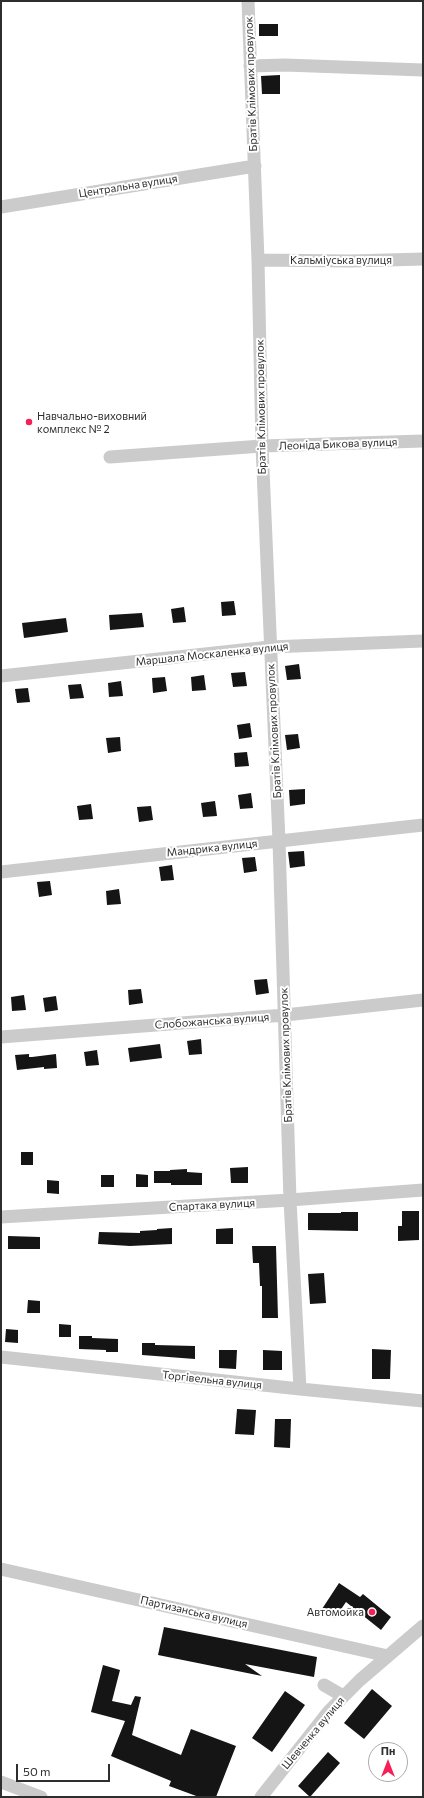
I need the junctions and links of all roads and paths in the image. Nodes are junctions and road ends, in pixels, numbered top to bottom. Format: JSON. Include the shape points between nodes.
{"nodes":[{"id":1,"x":248,"y":1,"type":"edge"},
{"id":2,"x":250,"y":66,"type":"junction"},
{"id":3,"x":423,"y":70,"type":"edge"},
{"id":4,"x":254,"y":166,"type":"junction"},
{"id":5,"x":1,"y":207,"type":"edge"},
{"id":6,"x":423,"y":259,"type":"edge"},
{"id":7,"x":258,"y":260,"type":"junction"},
{"id":8,"x":423,"y":441,"type":"edge"},
{"id":9,"x":262,"y":446,"type":"junction"},
{"id":10,"x":110,"y":457,"type":"dead end"},
{"id":11,"x":423,"y":641,"type":"edge"},
{"id":12,"x":270,"y":647,"type":"junction"},
{"id":13,"x":1,"y":676,"type":"edge"},
{"id":14,"x":423,"y":825,"type":"edge"},
{"id":15,"x":279,"y":840,"type":"junction"},
{"id":16,"x":1,"y":872,"type":"edge"},
{"id":17,"x":423,"y":1000,"type":"edge"},
{"id":18,"x":285,"y":1015,"type":"junction"},
{"id":19,"x":1,"y":1037,"type":"edge"},
{"id":20,"x":423,"y":1190,"type":"edge"},
{"id":21,"x":290,"y":1200,"type":"junction"},
{"id":22,"x":1,"y":1217,"type":"edge"},
{"id":23,"x":1,"y":1357,"type":"edge"},
{"id":24,"x":300,"y":1389,"type":"junction"},
{"id":25,"x":423,"y":1401,"type":"edge"},
{"id":26,"x":1,"y":1568,"type":"edge"},
{"id":27,"x":423,"y":1626,"type":"edge"},
{"id":28,"x":388,"y":1656,"type":"junction"},
{"id":29,"x":324,"y":1685,"type":"dead end"},
{"id":30,"x":343,"y":1696,"type":"junction"},
{"id":31,"x":1,"y":1782,"type":"edge"},
{"id":32,"x":41,"y":1797,"type":"edge"},
{"id":33,"x":261,"y":1797,"type":"edge"}],
"edges":[{"from":1,"to":2,"type":"street","name":"Братів Клімових провулок"},
{"from":2,"to":3,"type":"street"},
{"from":2,"to":4,"type":"street","name":"Братів Клімових провулок"},
{"from":4,"to":5,"type":"street","name":"Центральна вулиця"},
{"from":4,"to":7,"type":"street","name":"Братів Клімових провулок"},
{"from":6,"to":7,"type":"street","name":"Кальміуська вулиця"},
{"from":7,"to":9,"type":"street","name":"Братів Клімових провулок"},
{"from":8,"to":9,"type":"street","name":"Леоніда Бикова вулиця"},
{"from":9,"to":10,"type":"street","name":"Леоніда Бикова вулиця"},
{"from":9,"to":12,"type":"street","name":"Братів Клімових провулок"},
{"from":11,"to":12,"type":"street","name":"Маршала Москаленка вулиця"},
{"from":12,"to":13,"type":"street","name":"Маршала Москаленка вулиця"},
{"from":12,"to":15,"type":"street","name":"Братів Клімових провулок"},
{"from":14,"to":15,"type":"street","name":"Мандрика вулиця"},
{"from":15,"to":16,"type":"street","name":"Мандрика вулиця"},
{"from":15,"to":18,"type":"street","name":"Братів Клімових провулок"},
{"from":17,"to":18,"type":"street","name":"Слобожанська вулиця"},
{"from":18,"to":19,"type":"street","name":"Слобожанська вулиця"},
{"from":18,"to":21,"type":"street","name":"Братів Клімових провулок"},
{"from":20,"to":21,"type":"street","name":"Спартака вулиця"},
{"from":21,"to":22,"type":"street","name":"Спартака вулиця"},
{"from":21,"to":24,"type":"street","name":"Братів Клімових провулок"},
{"from":23,"to":24,"type":"street","name":"Торгівельна вулиця"},
{"from":24,"to":25,"type":"street","name":"Торгівельна вулиця"},
{"from":26,"to":28,"type":"street","name":"Партизанська вулиця"},
{"from":27,"to":28,"type":"street","name":"Шевченка вулиця"},
{"from":28,"to":30,"type":"street","name":"Шевченка вулиця"},
{"from":29,"to":30,"type":"street"},
{"from":30,"to":33,"type":"street","name":"Шевченка вулиця"},
{"from":31,"to":32,"type":"street"}]}
